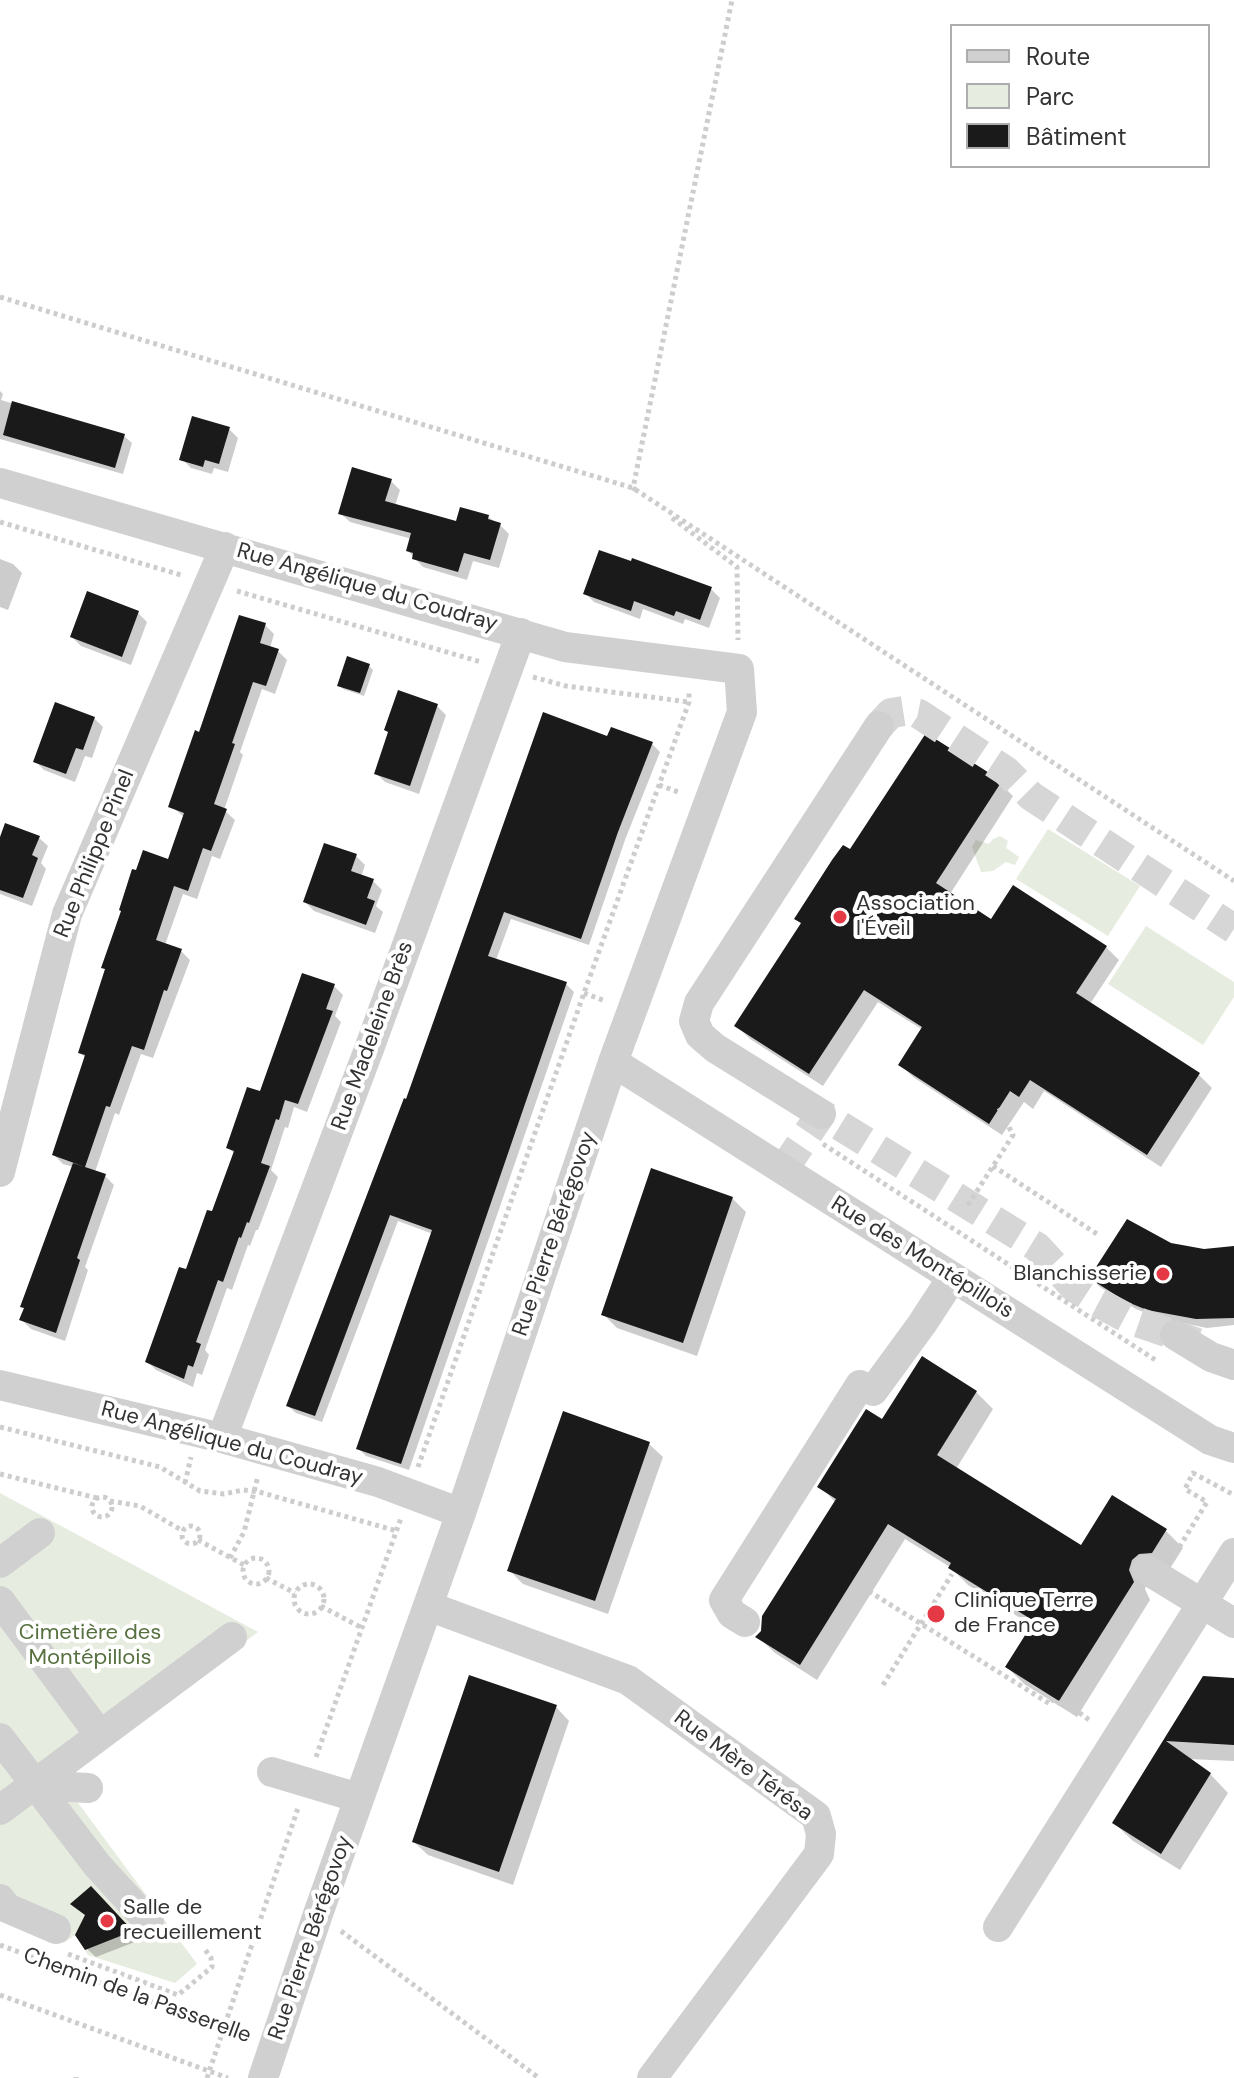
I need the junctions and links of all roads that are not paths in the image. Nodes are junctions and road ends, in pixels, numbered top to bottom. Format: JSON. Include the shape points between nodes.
{"nodes":[{"id":1,"x":0,"y":483,"type":"edge"},
{"id":2,"x":225,"y":547,"type":"junction"},
{"id":3,"x":521,"y":633,"type":"junction"},
{"id":4,"x":739,"y":669,"type":"joint"},
{"id":5,"x":879,"y":726,"type":"tunnel mouth"},
{"id":6,"x":613,"y":1062,"type":"junction"},
{"id":7,"x":821,"y":1128,"type":"road end"},
{"id":8,"x":0,"y":1172,"type":"edge"},
{"id":9,"x":952,"y":1278,"type":"junction"},
{"id":10,"x":1175,"y":1335,"type":"tunnel mouth"},
{"id":11,"x":1234,"y":1365,"type":"edge"},
{"id":12,"x":0,"y":1385,"type":"edge"},
{"id":13,"x":222,"y":1438,"type":"junction"},
{"id":14,"x":1234,"y":1448,"type":"edge"},
{"id":15,"x":461,"y":1513,"type":"junction"},
{"id":16,"x":40,"y":1533,"type":"dead end"},
{"id":17,"x":1234,"y":1553,"type":"edge"},
{"id":18,"x":0,"y":1563,"type":"edge"},
{"id":19,"x":1147,"y":1569,"type":"dead end"},
{"id":20,"x":0,"y":1601,"type":"edge"},
{"id":21,"x":1201,"y":1605,"type":"junction"},
{"id":22,"x":428,"y":1606,"type":"junction"},
{"id":23,"x":745,"y":1622,"type":"dead end"},
{"id":24,"x":1234,"y":1623,"type":"edge"},
{"id":25,"x":232,"y":1637,"type":"dead end"},
{"id":26,"x":99,"y":1734,"type":"junction"},
{"id":27,"x":0,"y":1738,"type":"edge"},
{"id":28,"x":272,"y":1772,"type":"dead end"},
{"id":29,"x":35,"y":1785,"type":"junction"},
{"id":30,"x":88,"y":1788,"type":"dead end"},
{"id":31,"x":359,"y":1798,"type":"junction"},
{"id":32,"x":0,"y":1810,"type":"edge"},
{"id":33,"x":0,"y":1899,"type":"edge"},
{"id":34,"x":149,"y":1922,"type":"dead end"},
{"id":35,"x":998,"y":1927,"type":"dead end"},
{"id":36,"x":58,"y":1940,"type":"road end"},
{"id":37,"x":263,"y":2078,"type":"edge"},
{"id":38,"x":652,"y":2078,"type":"edge"}],
"edges":[{"from":1,"to":2,"type":"street","name":"Rue Angélique du Coudray"},
{"from":2,"to":3,"type":"street","name":"Rue Angélique du Coudray"},
{"from":2,"to":8,"type":"street","name":"Rue Philippe Pinel","via":[[67,914]]},
{"from":3,"to":4,"type":"street","name":"Rue Angélique du Coudray","via":[[565,647]]},
{"from":3,"to":13,"type":"street","name":"Rue Madeleine Brès"},
{"from":4,"to":6,"type":"street","name":"Rue Pierre Bérégovoy","via":[[742,712]]},
{"from":5,"to":7,"type":"street","via":[[699,1003],[694,1021],[715,1048]]},
{"from":6,"to":9,"type":"street","name":"Rue des Montépillois"},
{"from":6,"to":15,"type":"street","name":"Rue Pierre Bérégovoy"},
{"from":9,"to":14,"type":"street","name":"Rue des Montépillois","via":[[1210,1440]]},
{"from":9,"to":23,"type":"street","via":[[873,1391],[860,1385],[724,1600]]},
{"from":10,"to":11,"type":"street"},
{"from":12,"to":13,"type":"street","name":"Rue Angélique du Coudray"},
{"from":13,"to":15,"type":"street","name":"Rue Angélique du Coudray","via":[[378,1482]]},
{"from":15,"to":22,"type":"street","name":"Rue Pierre Bérégovoy"},
{"from":16,"to":18,"type":"street"},
{"from":17,"to":21,"type":"street"},
{"from":19,"to":21,"type":"street"},
{"from":20,"to":26,"type":"street"},
{"from":21,"to":24,"type":"street"},
{"from":21,"to":35,"type":"street"},
{"from":22,"to":31,"type":"street","name":"Rue Pierre Bérégovoy"},
{"from":22,"to":38,"type":"street","name":"Rue Mère Térésa","via":[[628,1680],[816,1816],[819,1854]]},
{"from":25,"to":26,"type":"street"},
{"from":26,"to":29,"type":"street"},
{"from":27,"to":29,"type":"street"},
{"from":28,"to":31,"type":"street"},
{"from":29,"to":30,"type":"street"},
{"from":29,"to":32,"type":"street"},
{"from":29,"to":34,"type":"street"},
{"from":31,"to":37,"type":"street","name":"Rue Pierre Bérégovoy"},
{"from":33,"to":36,"type":"street"}]}
